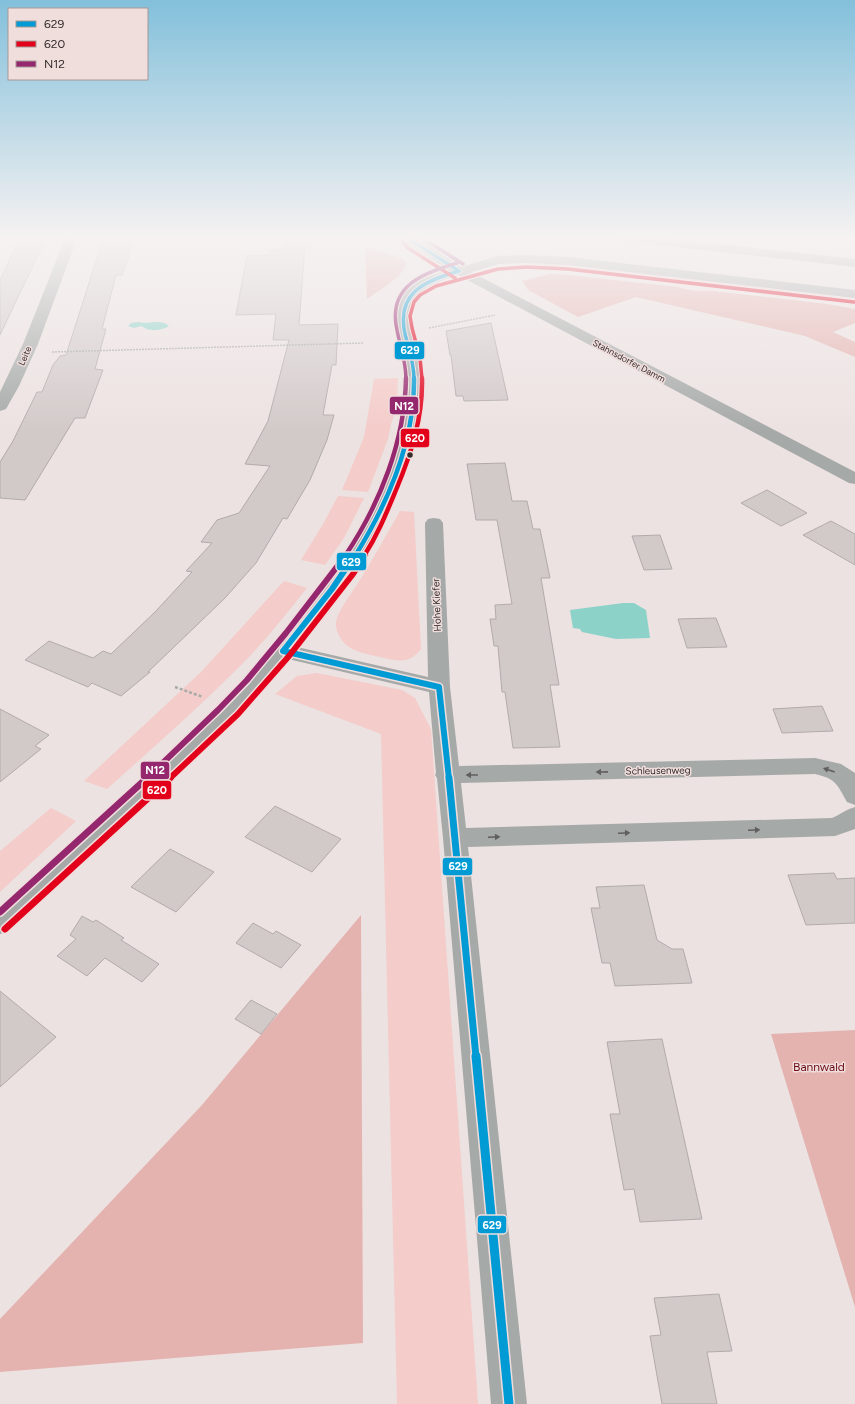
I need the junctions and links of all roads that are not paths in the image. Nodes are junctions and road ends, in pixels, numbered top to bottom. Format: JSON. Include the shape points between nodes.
{"nodes":[{"id":1,"x":47,"y":302,"type":"edge"},
{"id":2,"x":406,"y":302,"type":"edge"},
{"id":3,"x":517,"y":302,"type":"edge"},
{"id":4,"x":0,"y":406,"type":"edge"},
{"id":5,"x":855,"y":479,"type":"edge"},
{"id":6,"x":434,"y":523,"type":"dead end"},
{"id":7,"x":283,"y":651,"type":"junction"},
{"id":8,"x":439,"y":687,"type":"junction"},
{"id":9,"x":447,"y":775,"type":"junction"},
{"id":10,"x":855,"y":796,"type":"edge"},
{"id":11,"x":855,"y":816,"type":"edge"},
{"id":12,"x":455,"y":838,"type":"junction"},
{"id":13,"x":0,"y":922,"type":"edge"},
{"id":14,"x":508,"y":1404,"type":"edge"}],
"edges":[{"from":1,"to":4,"type":"street","name":"Leite","via":[[27,353]]},
{"from":2,"to":7,"type":"street","via":[[403,317],[413,365],[414,391],[412,417],[403,454],[372,528],[347,569]]},
{"from":3,"to":5,"type":"street","name":"Stahnsdorfer Damm"},
{"from":6,"to":8,"type":"street","name":"Hohe Kiefer"},
{"from":7,"to":8,"type":"street"},
{"from":7,"to":13,"type":"street","via":[[232,708],[125,811]]},
{"from":8,"to":9,"type":"street"},
{"from":10,"to":9,"type":"street","name":"Schleusenweg","one_way":true,"via":[[849,780],[833,770],[815,766]]},
{"from":9,"to":12,"type":"street"},
{"from":12,"to":11,"type":"street","one_way":true,"via":[[835,827]]},
{"from":12,"to":14,"type":"street"}]}
